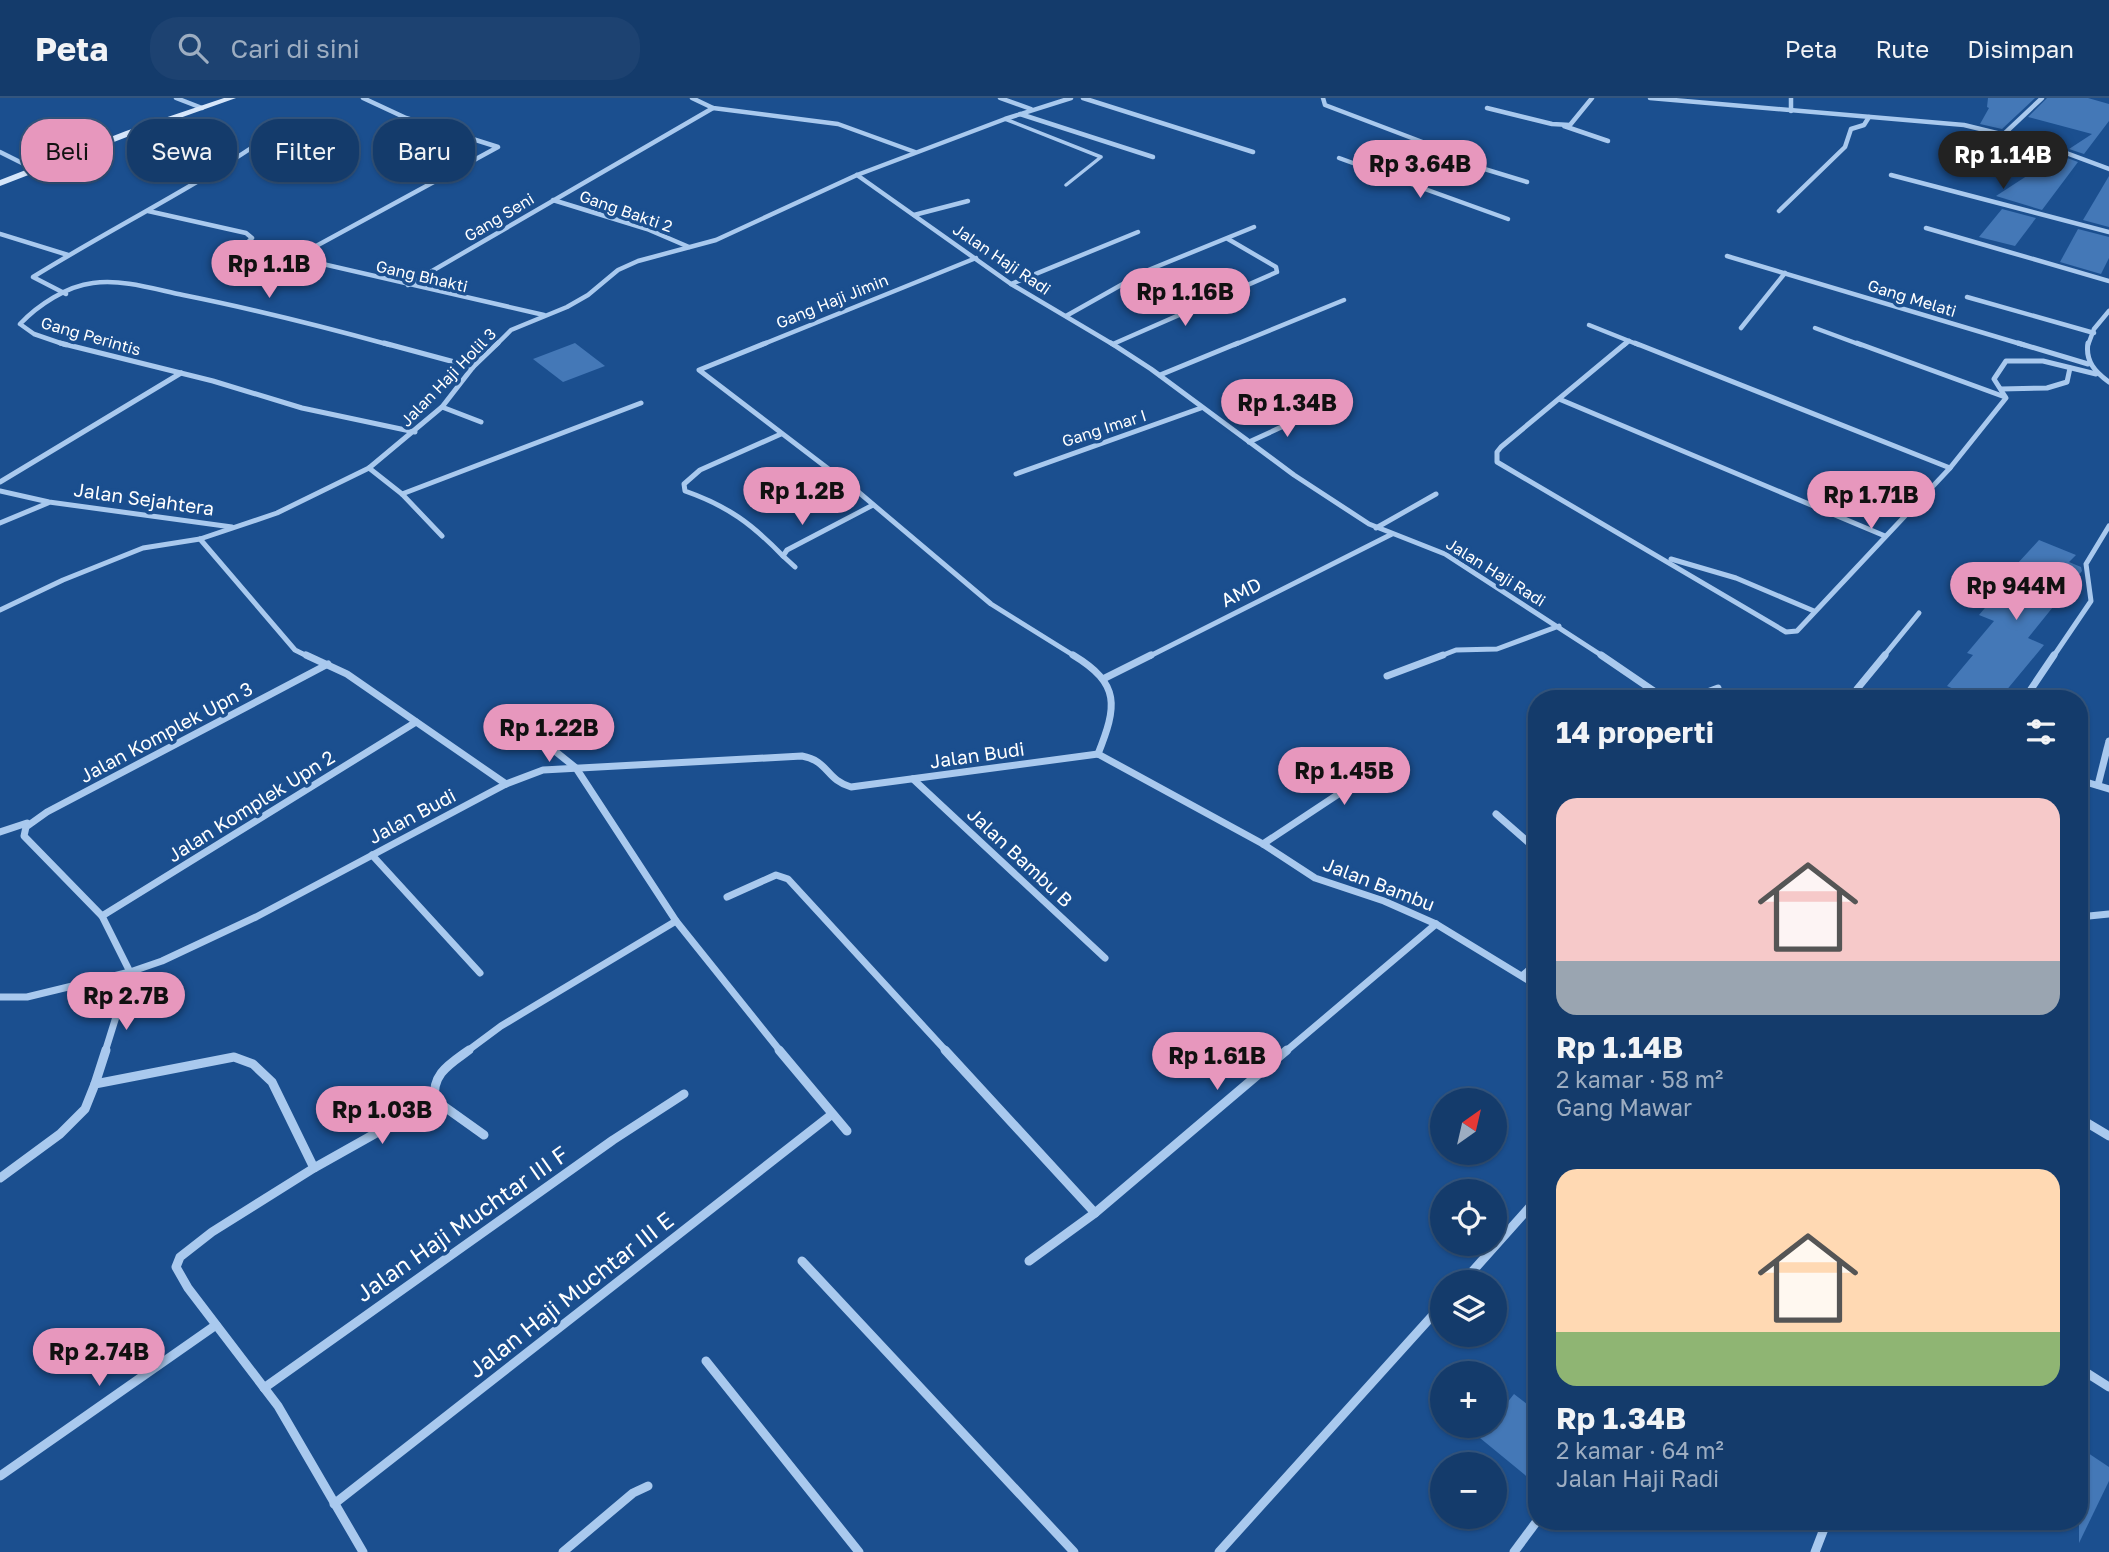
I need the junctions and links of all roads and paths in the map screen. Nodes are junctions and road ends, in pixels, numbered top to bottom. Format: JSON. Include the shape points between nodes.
{"nodes":[{"id":1,"x":176,"y":98,"type":"edge"},
{"id":2,"x":232,"y":98,"type":"edge"},
{"id":3,"x":365,"y":98,"type":"edge"},
{"id":4,"x":692,"y":98,"type":"edge"},
{"id":5,"x":1000,"y":98,"type":"edge"},
{"id":6,"x":1071,"y":98,"type":"edge"},
{"id":7,"x":1083,"y":98,"type":"edge"},
{"id":8,"x":1323,"y":98,"type":"edge"},
{"id":9,"x":1592,"y":98,"type":"edge"},
{"id":10,"x":1650,"y":98,"type":"edge"},
{"id":11,"x":1710,"y":98,"type":"edge"},
{"id":12,"x":1791,"y":98,"type":"edge"},
{"id":13,"x":2042,"y":98,"type":"edge"},
{"id":14,"x":1706,"y":104,"type":"junction"},
{"id":15,"x":202,"y":108,"type":"junction"},
{"id":16,"x":713,"y":108,"type":"junction"},
{"id":17,"x":1487,"y":108,"type":"dead end"},
{"id":18,"x":1032,"y":109,"type":"junction"},
{"id":19,"x":1791,"y":111,"type":"junction"},
{"id":20,"x":1019,"y":114,"type":"junction"},
{"id":21,"x":1869,"y":117,"type":"junction"},
{"id":22,"x":170,"y":119,"type":"edge"},
{"id":23,"x":1005,"y":119,"type":"junction"},
{"id":24,"x":1563,"y":125,"type":"junction"},
{"id":25,"x":2005,"y":133,"type":"junction"},
{"id":26,"x":1608,"y":141,"type":"dead end"},
{"id":27,"x":1422,"y":150,"type":"junction"},
{"id":28,"x":0,"y":152,"type":"edge"},
{"id":29,"x":915,"y":152,"type":"junction"},
{"id":30,"x":1253,"y":152,"type":"dead end"},
{"id":31,"x":1153,"y":157,"type":"dead end"},
{"id":32,"x":1339,"y":158,"type":"dead end"},
{"id":33,"x":21,"y":162,"type":"edge"},
{"id":34,"x":2109,"y":169,"type":"edge"},
{"id":35,"x":1385,"y":174,"type":"junction"},
{"id":36,"x":21,"y":175,"type":"edge"},
{"id":37,"x":857,"y":175,"type":"junction"},
{"id":38,"x":1891,"y":175,"type":"dead end"},
{"id":39,"x":1527,"y":181,"type":"dead end"},
{"id":40,"x":198,"y":182,"type":"edge"},
{"id":41,"x":0,"y":184,"type":"edge"},
{"id":42,"x":1066,"y":185,"type":"dead end"},
{"id":43,"x":553,"y":200,"type":"junction"},
{"id":44,"x":968,"y":201,"type":"dead end"},
{"id":45,"x":148,"y":211,"type":"junction"},
{"id":46,"x":1779,"y":211,"type":"dead end"},
{"id":47,"x":914,"y":215,"type":"junction"},
{"id":48,"x":1508,"y":219,"type":"dead end"},
{"id":49,"x":1254,"y":227,"type":"dead end"},
{"id":50,"x":1926,"y":228,"type":"dead end"},
{"id":51,"x":1138,"y":232,"type":"dead end"},
{"id":52,"x":2109,"y":232,"type":"edge"},
{"id":53,"x":0,"y":234,"type":"edge"},
{"id":54,"x":1228,"y":239,"type":"junction"},
{"id":55,"x":690,"y":247,"type":"junction"},
{"id":56,"x":68,"y":255,"type":"junction"},
{"id":57,"x":1727,"y":256,"type":"dead end"},
{"id":58,"x":296,"y":257,"type":"junction"},
{"id":59,"x":976,"y":258,"type":"junction"},
{"id":60,"x":1786,"y":273,"type":"junction"},
{"id":61,"x":2109,"y":281,"type":"edge"},
{"id":62,"x":1011,"y":285,"type":"junction"},
{"id":63,"x":408,"y":286,"type":"junction"},
{"id":64,"x":66,"y":294,"type":"junction"},
{"id":65,"x":1967,"y":297,"type":"dead end"},
{"id":66,"x":1344,"y":300,"type":"dead end"},
{"id":67,"x":2109,"y":310,"type":"edge"},
{"id":68,"x":544,"y":316,"type":"junction"},
{"id":69,"x":1066,"y":316,"type":"junction"},
{"id":70,"x":1589,"y":325,"type":"dead end"},
{"id":71,"x":1741,"y":328,"type":"dead end"},
{"id":72,"x":1815,"y":328,"type":"dead end"},
{"id":73,"x":2094,"y":333,"type":"junction"},
{"id":74,"x":1629,"y":341,"type":"junction"},
{"id":75,"x":1113,"y":345,"type":"junction"},
{"id":76,"x":2088,"y":364,"type":"junction"},
{"id":77,"x":473,"y":367,"type":"junction"},
{"id":78,"x":2070,"y":368,"type":"junction"},
{"id":79,"x":181,"y":373,"type":"junction"},
{"id":80,"x":2096,"y":374,"type":"junction"},
{"id":81,"x":1160,"y":375,"type":"junction"},
{"id":82,"x":2109,"y":382,"type":"edge"},
{"id":83,"x":2001,"y":389,"type":"junction"},
{"id":84,"x":2006,"y":398,"type":"junction"},
{"id":85,"x":1559,"y":399,"type":"junction"},
{"id":86,"x":641,"y":403,"type":"dead end"},
{"id":87,"x":442,"y":407,"type":"junction"},
{"id":88,"x":1200,"y":408,"type":"junction"},
{"id":89,"x":1314,"y":412,"type":"dead end"},
{"id":90,"x":481,"y":422,"type":"dead end"},
{"id":91,"x":415,"y":432,"type":"junction"},
{"id":92,"x":781,"y":434,"type":"junction"},
{"id":93,"x":1249,"y":442,"type":"junction"},
{"id":94,"x":369,"y":468,"type":"junction"},
{"id":95,"x":1950,"y":468,"type":"junction"},
{"id":96,"x":1016,"y":474,"type":"dead end"},
{"id":97,"x":0,"y":482,"type":"edge"},
{"id":98,"x":0,"y":491,"type":"edge"},
{"id":99,"x":402,"y":494,"type":"junction"},
{"id":100,"x":1436,"y":494,"type":"dead end"},
{"id":101,"x":49,"y":502,"type":"junction"},
{"id":102,"x":873,"y":505,"type":"junction"},
{"id":103,"x":0,"y":523,"type":"edge"},
{"id":104,"x":2109,"y":526,"type":"edge"},
{"id":105,"x":1376,"y":527,"type":"junction"},
{"id":106,"x":236,"y":528,"type":"junction"},
{"id":107,"x":1392,"y":534,"type":"junction"},
{"id":108,"x":442,"y":536,"type":"dead end"},
{"id":109,"x":1885,"y":536,"type":"junction"},
{"id":110,"x":200,"y":539,"type":"junction"},
{"id":111,"x":783,"y":556,"type":"junction"},
{"id":112,"x":1660,"y":556,"type":"junction"},
{"id":113,"x":795,"y":567,"type":"dead end"},
{"id":114,"x":0,"y":610,"type":"edge"},
{"id":115,"x":1814,"y":611,"type":"junction"},
{"id":116,"x":1919,"y":612,"type":"dead end"},
{"id":117,"x":1559,"y":626,"type":"junction"},
{"id":118,"x":328,"y":664,"type":"junction"},
{"id":119,"x":1387,"y":676,"type":"dead end"},
{"id":120,"x":1105,"y":678,"type":"junction"},
{"id":121,"x":1718,"y":688,"type":"dead end"},
{"id":122,"x":1652,"y":690,"type":"edge"},
{"id":123,"x":1713,"y":690,"type":"edge"},
{"id":124,"x":1857,"y":690,"type":"edge"},
{"id":125,"x":2030,"y":690,"type":"edge"},
{"id":126,"x":416,"y":722,"type":"junction"},
{"id":127,"x":540,"y":739,"type":"dead end"},
{"id":128,"x":2109,"y":741,"type":"edge"},
{"id":129,"x":1098,"y":754,"type":"junction"},
{"id":130,"x":1398,"y":754,"type":"dead end"},
{"id":131,"x":576,"y":768,"type":"junction"},
{"id":132,"x":913,"y":779,"type":"junction"},
{"id":133,"x":2088,"y":782,"type":"edge"},
{"id":134,"x":506,"y":784,"type":"junction"},
{"id":135,"x":2098,"y":785,"type":"junction"},
{"id":136,"x":2109,"y":789,"type":"edge"},
{"id":137,"x":1496,"y":814,"type":"dead end"},
{"id":138,"x":35,"y":820,"type":"junction"},
{"id":139,"x":0,"y":832,"type":"edge"},
{"id":140,"x":1528,"y":842,"type":"edge"},
{"id":141,"x":1263,"y":844,"type":"junction"},
{"id":142,"x":372,"y":855,"type":"junction"},
{"id":143,"x":727,"y":897,"type":"dead end"},
{"id":144,"x":2109,"y":914,"type":"edge"},
{"id":145,"x":102,"y":916,"type":"junction"},
{"id":146,"x":2088,"y":916,"type":"edge"},
{"id":147,"x":676,"y":921,"type":"junction"},
{"id":148,"x":1436,"y":924,"type":"junction"},
{"id":149,"x":1105,"y":958,"type":"dead end"},
{"id":150,"x":1528,"y":971,"type":"edge"},
{"id":151,"x":130,"y":972,"type":"junction"},
{"id":152,"x":480,"y":973,"type":"dead end"},
{"id":153,"x":1523,"y":975,"type":"junction"},
{"id":154,"x":1528,"y":979,"type":"edge"},
{"id":155,"x":0,"y":997,"type":"edge"},
{"id":156,"x":95,"y":1084,"type":"junction"},
{"id":157,"x":684,"y":1094,"type":"dead end"},
{"id":158,"x":435,"y":1100,"type":"junction"},
{"id":159,"x":831,"y":1115,"type":"junction"},
{"id":160,"x":2088,"y":1123,"type":"edge"},
{"id":161,"x":847,"y":1130,"type":"dead end"},
{"id":162,"x":484,"y":1135,"type":"dead end"},
{"id":163,"x":2109,"y":1136,"type":"edge"},
{"id":164,"x":314,"y":1167,"type":"junction"},
{"id":165,"x":0,"y":1178,"type":"edge"},
{"id":166,"x":1528,"y":1209,"type":"edge"},
{"id":167,"x":1095,"y":1213,"type":"junction"},
{"id":168,"x":802,"y":1261,"type":"dead end"},
{"id":169,"x":1029,"y":1261,"type":"dead end"},
{"id":170,"x":1474,"y":1270,"type":"edge"},
{"id":171,"x":1430,"y":1318,"type":"edge"},
{"id":172,"x":216,"y":1325,"type":"junction"},
{"id":173,"x":706,"y":1361,"type":"dead end"},
{"id":174,"x":2088,"y":1374,"type":"edge"},
{"id":175,"x":2109,"y":1387,"type":"edge"},
{"id":176,"x":264,"y":1388,"type":"junction"},
{"id":177,"x":0,"y":1476,"type":"edge"},
{"id":178,"x":648,"y":1486,"type":"dead end"},
{"id":179,"x":334,"y":1504,"type":"junction"},
{"id":180,"x":1530,"y":1530,"type":"edge"},
{"id":181,"x":1824,"y":1530,"type":"edge"},
{"id":182,"x":363,"y":1552,"type":"edge"},
{"id":183,"x":564,"y":1552,"type":"edge"},
{"id":184,"x":859,"y":1552,"type":"edge"},
{"id":185,"x":1074,"y":1552,"type":"edge"},
{"id":186,"x":1219,"y":1552,"type":"edge"},
{"id":187,"x":1514,"y":1552,"type":"edge"},
{"id":188,"x":1815,"y":1552,"type":"edge"}],
"edges":[{"from":1,"to":15,"type":"street"},
{"from":2,"to":15,"type":"street"},
{"from":3,"to":58,"type":"street","via":[[406,118],[497,145],[496,150]]},
{"from":4,"to":16,"type":"street"},
{"from":5,"to":18,"type":"street"},
{"from":6,"to":18,"type":"street","name":"Jalan Haji Holil 3"},
{"from":7,"to":30,"type":"street"},
{"from":8,"to":27,"type":"street","via":[[1325,105],[1420,139],[1425,143]]},
{"from":9,"to":24,"type":"street","via":[[1572,124]]},
{"from":10,"to":14,"type":"street"},
{"from":11,"to":14,"type":"street"},
{"from":12,"to":19,"type":"street"},
{"from":13,"to":25,"type":"street"},
{"from":14,"to":19,"type":"street"},
{"from":15,"to":22,"type":"street"},
{"from":16,"to":29,"type":"street","via":[[838,124]]},
{"from":16,"to":43,"type":"street","name":"Gang Seni"},
{"from":17,"to":24,"type":"street"},
{"from":18,"to":20,"type":"street","name":"Jalan Haji Holil 3"},
{"from":19,"to":21,"type":"street"},
{"from":20,"to":23,"type":"street","name":"Jalan Haji Holil 3"},
{"from":20,"to":31,"type":"street"},
{"from":21,"to":25,"type":"street"},
{"from":21,"to":46,"type":"street","via":[[1864,125],[1851,129],[1845,148]]},
{"from":23,"to":29,"type":"street","name":"Jalan Haji Holil 3"},
{"from":23,"to":42,"type":"lane","via":[[1101,157]]},
{"from":24,"to":26,"type":"street"},
{"from":25,"to":34,"type":"street"},
{"from":27,"to":35,"type":"street"},
{"from":27,"to":39,"type":"street"},
{"from":28,"to":33,"type":"street"},
{"from":29,"to":37,"type":"street","name":"Jalan Haji Holil 3"},
{"from":32,"to":35,"type":"street"},
{"from":35,"to":48,"type":"street"},
{"from":36,"to":41,"type":"street"},
{"from":37,"to":47,"type":"street","name":"Jalan Haji Radi"},
{"from":37,"to":55,"type":"street","name":"Jalan Haji Holil 3","via":[[747,227]]},
{"from":38,"to":52,"type":"street"},
{"from":40,"to":45,"type":"street"},
{"from":43,"to":55,"type":"street","name":"Gang Bakti 2"},
{"from":43,"to":63,"type":"street","name":"Gang Seni"},
{"from":44,"to":47,"type":"street"},
{"from":45,"to":56,"type":"street"},
{"from":45,"to":58,"type":"street","name":"Gang Bhakti","via":[[246,233],[252,237],[246,244],[249,247]]},
{"from":47,"to":59,"type":"street","name":"Jalan Haji Radi"},
{"from":49,"to":54,"type":"street"},
{"from":50,"to":61,"type":"street"},
{"from":51,"to":62,"type":"street"},
{"from":53,"to":56,"type":"street"},
{"from":54,"to":69,"type":"street","via":[[1146,271]]},
{"from":54,"to":75,"type":"street","via":[[1276,267],[1277,272]]},
{"from":55,"to":68,"type":"street","name":"Jalan Haji Holil 3","via":[[638,261],[587,295]]},
{"from":56,"to":64,"type":"street","via":[[33,277]]},
{"from":57,"to":60,"type":"street","name":"Gang Melati"},
{"from":58,"to":63,"type":"street","name":"Gang Bhakti"},
{"from":59,"to":62,"type":"street","name":"Jalan Haji Radi"},
{"from":59,"to":92,"type":"street","name":"Gang Haji Jimin","via":[[699,370]]},
{"from":60,"to":71,"type":"street"},
{"from":60,"to":76,"type":"street","name":"Gang Melati"},
{"from":62,"to":69,"type":"street","name":"Jalan Haji Radi"},
{"from":63,"to":68,"type":"street","name":"Gang Bhakti"},
{"from":64,"to":77,"type":"street","name":"Gang Perintis","via":[[90,284],[135,285],[274,315]]},
{"from":64,"to":79,"type":"street","name":"Gang Perintis","via":[[32,310],[20,324],[66,345]]},
{"from":65,"to":73,"type":"street"},
{"from":66,"to":81,"type":"street"},
{"from":67,"to":73,"type":"street"},
{"from":68,"to":77,"type":"street","name":"Jalan Haji Holil 3","via":[[510,330]]},
{"from":69,"to":75,"type":"street","name":"Jalan Haji Radi"},
{"from":70,"to":74,"type":"street"},
{"from":72,"to":84,"type":"street"},
{"from":73,"to":76,"type":"street","via":[[2088,342]]},
{"from":74,"to":85,"type":"street"},
{"from":74,"to":95,"type":"street"},
{"from":75,"to":81,"type":"street","name":"Jalan Haji Radi"},
{"from":76,"to":80,"type":"street"},
{"from":77,"to":87,"type":"street","name":"Jalan Haji Holil 3"},
{"from":78,"to":80,"type":"street"},
{"from":78,"to":83,"type":"street","via":[[2067,382],[2047,388]]},
{"from":78,"to":83,"type":"street","via":[[2043,361],[2006,361],[1994,379]]},
{"from":79,"to":91,"type":"street","name":"Gang Perintis","via":[[302,408]]},
{"from":79,"to":97,"type":"street"},
{"from":80,"to":82,"type":"street"},
{"from":81,"to":88,"type":"street","name":"Jalan Haji Radi"},
{"from":83,"to":84,"type":"street"},
{"from":84,"to":95,"type":"street"},
{"from":85,"to":109,"type":"street"},
{"from":85,"to":112,"type":"street","via":[[1502,447],[1497,462]]},
{"from":86,"to":99,"type":"street"},
{"from":87,"to":90,"type":"street"},
{"from":87,"to":91,"type":"street","name":"Jalan Haji Holil 3"},
{"from":88,"to":93,"type":"street","name":"Jalan Haji Radi"},
{"from":88,"to":96,"type":"street","name":"Gang Imar I"},
{"from":89,"to":93,"type":"street"},
{"from":91,"to":94,"type":"street","name":"Jalan Haji Holil 3"},
{"from":92,"to":102,"type":"street"},
{"from":92,"to":111,"type":"street","via":[[700,470],[684,484],[685,491],[716,502],[754,526]]},
{"from":93,"to":105,"type":"street","name":"Jalan Haji Radi"},
{"from":94,"to":99,"type":"street"},
{"from":94,"to":106,"type":"street","name":"Jalan Haji Holil 3"},
{"from":95,"to":109,"type":"street"},
{"from":98,"to":101,"type":"street","name":"Jalan Sejahtera"},
{"from":99,"to":108,"type":"street"},
{"from":100,"to":105,"type":"street"},
{"from":101,"to":103,"type":"street"},
{"from":101,"to":106,"type":"street","name":"Jalan Sejahtera"},
{"from":102,"to":111,"type":"street"},
{"from":102,"to":120,"type":"street","via":[[991,604]]},
{"from":104,"to":125,"type":"street","via":[[2086,564],[2091,601]]},
{"from":105,"to":107,"type":"street","name":"Jalan Haji Radi"},
{"from":106,"to":110,"type":"street","name":"Jalan Haji Holil 3"},
{"from":107,"to":117,"type":"street","name":"Jalan Haji Radi","via":[[1445,554]]},
{"from":107,"to":120,"type":"street","name":"AMD"},
{"from":109,"to":115,"type":"street"},
{"from":110,"to":114,"type":"street","name":"Jalan Haji Holil 3","via":[[144,548]]},
{"from":110,"to":118,"type":"street","via":[[295,650]]},
{"from":111,"to":113,"type":"street"},
{"from":112,"to":115,"type":"street","via":[[1736,578]]},
{"from":112,"to":115,"type":"street","via":[[1790,633]]},
{"from":116,"to":124,"type":"street"},
{"from":117,"to":119,"type":"street","via":[[1497,649],[1456,650]]},
{"from":117,"to":122,"type":"street","name":"Jalan Haji Radi"},
{"from":118,"to":126,"type":"street"},
{"from":118,"to":138,"type":"street","name":"Jalan Komplek Upn 3"},
{"from":120,"to":129,"type":"street","via":[[1114,712]]},
{"from":121,"to":123,"type":"street"},
{"from":126,"to":134,"type":"street"},
{"from":126,"to":145,"type":"street","name":"Jalan Komplek Upn 2"},
{"from":127,"to":131,"type":"street"},
{"from":128,"to":135,"type":"street"},
{"from":129,"to":132,"type":"street","name":"Jalan Budi"},
{"from":129,"to":141,"type":"street","name":"Jalan Bambu"},
{"from":130,"to":141,"type":"street"},
{"from":131,"to":132,"type":"street","name":"Jalan Budi","via":[[802,756],[824,763],[842,786]]},
{"from":131,"to":134,"type":"street","name":"Jalan Budi","via":[[543,770]]},
{"from":131,"to":147,"type":"street"},
{"from":132,"to":149,"type":"street","name":"Jalan Bambu B"},
{"from":133,"to":135,"type":"street"},
{"from":134,"to":142,"type":"street","name":"Jalan Budi"},
{"from":135,"to":136,"type":"street"},
{"from":137,"to":140,"type":"street"},
{"from":138,"to":139,"type":"street"},
{"from":138,"to":145,"type":"street","name":"Jalan Komplek Upn 3","via":[[24,836]]},
{"from":141,"to":148,"type":"street","name":"Jalan Bambu","via":[[1315,878]]},
{"from":142,"to":151,"type":"street","name":"Jalan Budi","via":[[225,933]]},
{"from":142,"to":152,"type":"street"},
{"from":143,"to":167,"type":"street","via":[[776,874],[788,879]]},
{"from":144,"to":146,"type":"street"},
{"from":145,"to":151,"type":"street"},
{"from":147,"to":158,"type":"street","via":[[479,1042],[437,1077]]},
{"from":147,"to":159,"type":"street"},
{"from":148,"to":153,"type":"street","name":"Jalan Bambu"},
{"from":148,"to":167,"type":"street"},
{"from":150,"to":153,"type":"street"},
{"from":151,"to":155,"type":"street","name":"Jalan Budi","via":[[27,997]]},
{"from":151,"to":156,"type":"street"},
{"from":153,"to":154,"type":"street","name":"Jalan Bambu"},
{"from":156,"to":164,"type":"street","via":[[234,1057],[253,1064],[272,1082]]},
{"from":156,"to":165,"type":"street","via":[[85,1109],[60,1134]]},
{"from":157,"to":176,"type":"street","name":"Jalan Haji Muchtar III F"},
{"from":158,"to":162,"type":"street"},
{"from":158,"to":164,"type":"street"},
{"from":159,"to":161,"type":"street"},
{"from":159,"to":179,"type":"street","name":"Jalan Haji Muchtar III E"},
{"from":160,"to":163,"type":"street"},
{"from":164,"to":172,"type":"street","via":[[180,1257],[176,1267],[181,1277]]},
{"from":166,"to":170,"type":"street"},
{"from":167,"to":169,"type":"street"},
{"from":168,"to":185,"type":"street"},
{"from":171,"to":186,"type":"street"},
{"from":172,"to":176,"type":"street"},
{"from":172,"to":177,"type":"street"},
{"from":173,"to":184,"type":"street"},
{"from":174,"to":175,"type":"street"},
{"from":176,"to":179,"type":"street"},
{"from":178,"to":183,"type":"street"},
{"from":179,"to":182,"type":"street"},
{"from":180,"to":187,"type":"street"},
{"from":181,"to":188,"type":"street"}]}
